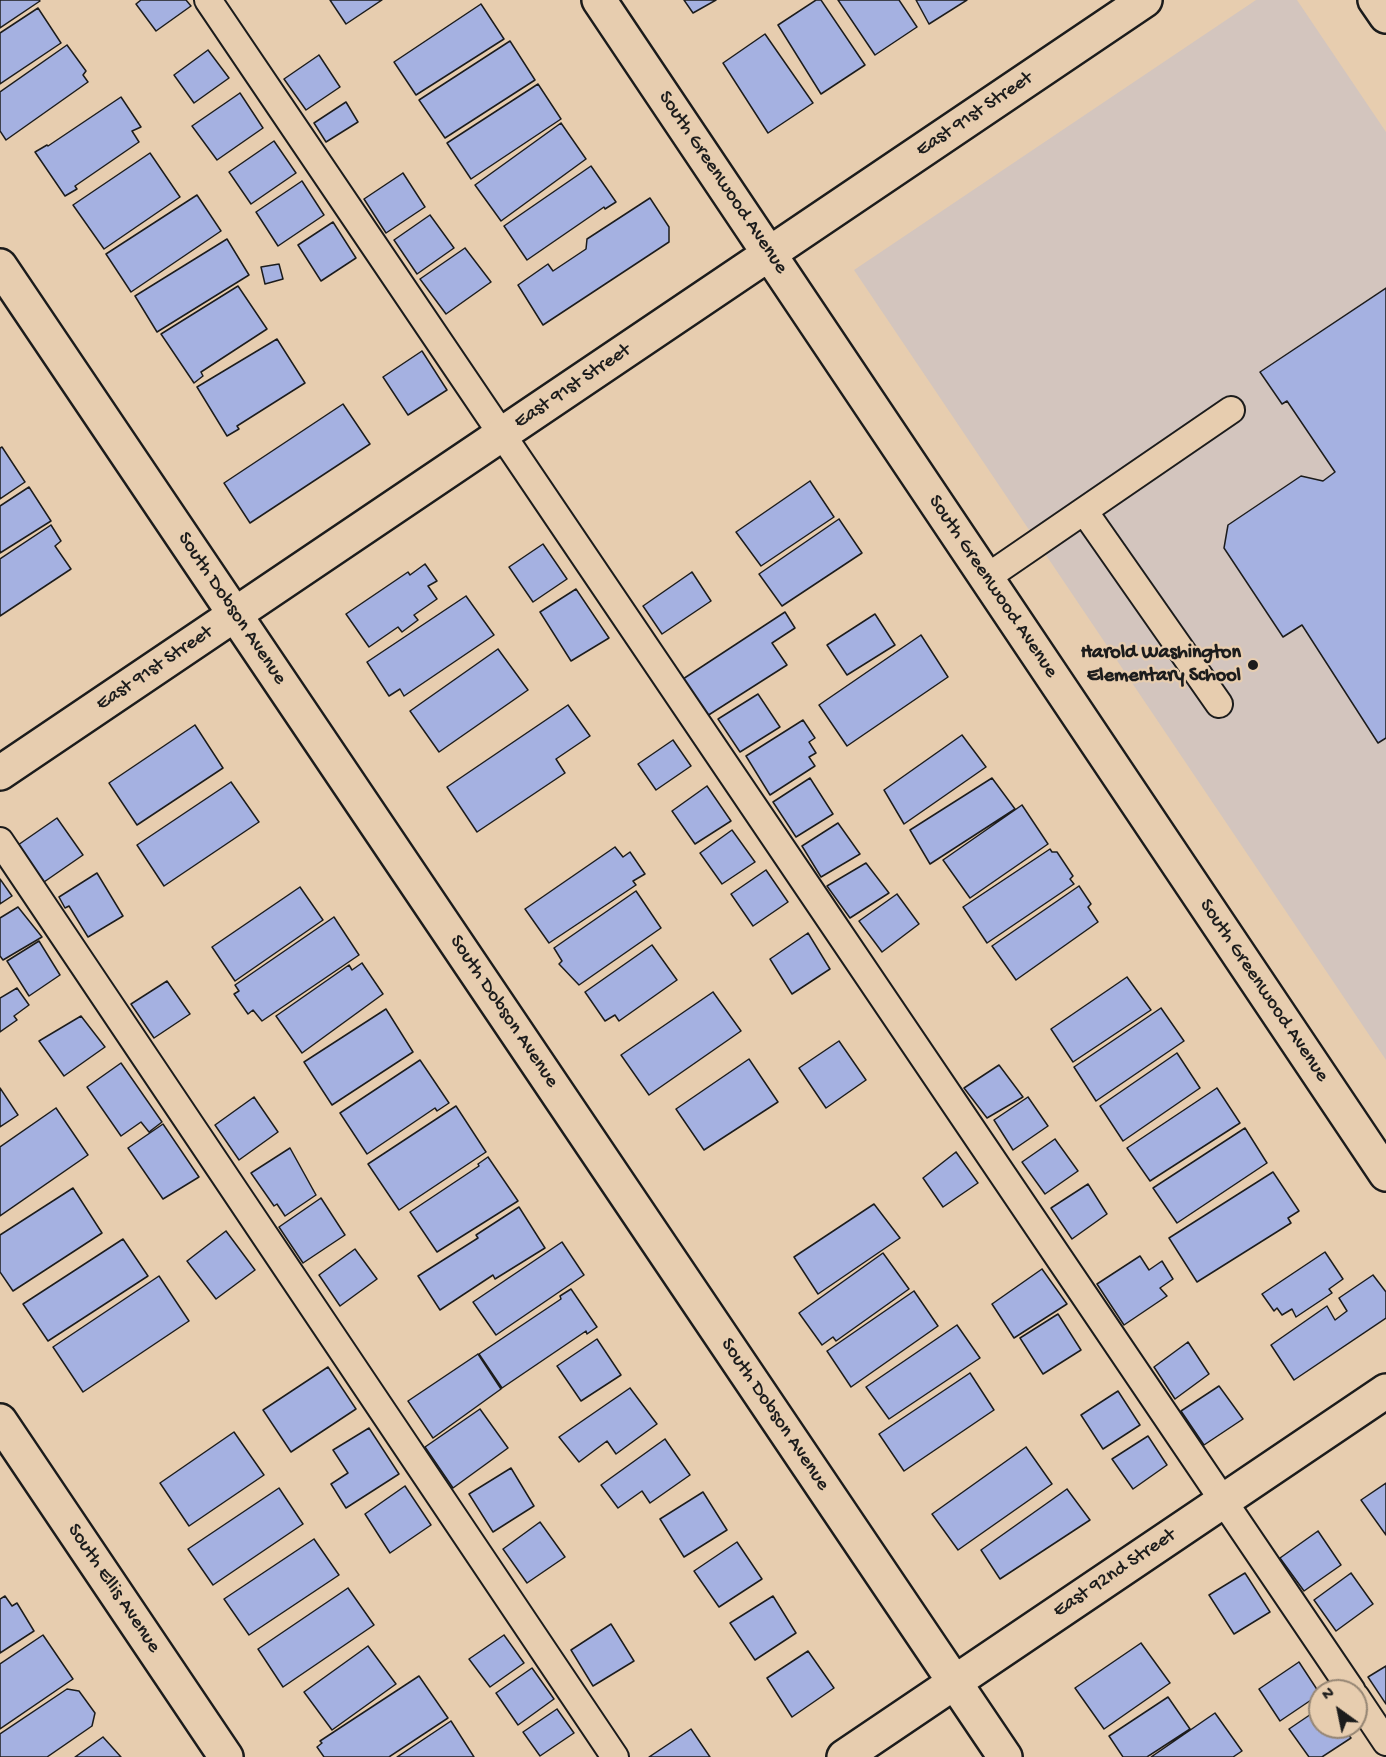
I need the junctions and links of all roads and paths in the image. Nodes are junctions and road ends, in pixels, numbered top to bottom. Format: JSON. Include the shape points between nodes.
{"nodes":[{"id":1,"x":208,"y":0,"type":"edge"},
{"id":2,"x":599,"y":0,"type":"edge"},
{"id":3,"x":1145,"y":0,"type":"edge"},
{"id":4,"x":1375,"y":0,"type":"edge"},
{"id":5,"x":1386,"y":16,"type":"edge"},
{"id":6,"x":770,"y":254,"type":"junction"},
{"id":7,"x":0,"y":266,"type":"edge"},
{"id":8,"x":1231,"y":410,"type":"dead end"},
{"id":9,"x":502,"y":435,"type":"junction"},
{"id":10,"x":1084,"y":511,"type":"junction"},
{"id":11,"x":986,"y":578,"type":"junction"},
{"id":12,"x":235,"y":615,"type":"junction"},
{"id":13,"x":1219,"y":704,"type":"dead end"},
{"id":14,"x":0,"y":773,"type":"edge"},
{"id":15,"x":0,"y":841,"type":"edge"},
{"id":16,"x":1386,"y":1174,"type":"edge"},
{"id":17,"x":1386,"y":1391,"type":"edge"},
{"id":18,"x":0,"y":1422,"type":"edge"},
{"id":19,"x":1224,"y":1501,"type":"junction"},
{"id":20,"x":1344,"y":1679,"type":"edge"},
{"id":21,"x":955,"y":1682,"type":"junction"},
{"id":22,"x":1368,"y":1715,"type":"edge"},
{"id":23,"x":1386,"y":1742,"type":"edge"},
{"id":24,"x":226,"y":1757,"type":"edge"},
{"id":25,"x":615,"y":1757,"type":"edge"},
{"id":26,"x":844,"y":1757,"type":"edge"},
{"id":27,"x":1005,"y":1757,"type":"edge"}],
"edges":[{"from":1,"to":9,"type":"lane"},
{"from":2,"to":6,"type":"street","name":"South Greenwood Avenue"},
{"from":3,"to":6,"type":"street","name":"East 91st Street"},
{"from":4,"to":5,"type":"street"},
{"from":6,"to":9,"type":"street","name":"East 91st Street"},
{"from":6,"to":11,"type":"street","name":"South Greenwood Avenue"},
{"from":7,"to":12,"type":"street","name":"South Dobson Avenue"},
{"from":8,"to":10,"type":"lane"},
{"from":9,"to":12,"type":"street","name":"East 91st Street"},
{"from":9,"to":19,"type":"lane"},
{"from":10,"to":11,"type":"lane"},
{"from":10,"to":13,"type":"lane"},
{"from":11,"to":16,"type":"street","name":"South Greenwood Avenue"},
{"from":12,"to":14,"type":"street","name":"East 91st Street"},
{"from":12,"to":21,"type":"street","name":"South Dobson Avenue"},
{"from":15,"to":25,"type":"lane"},
{"from":17,"to":19,"type":"street","name":"East 92nd Street"},
{"from":18,"to":24,"type":"street","name":"South Ellis Avenue"},
{"from":19,"to":20,"type":"lane"},
{"from":19,"to":21,"type":"street","name":"East 92nd Street"},
{"from":21,"to":26,"type":"street","name":"East 92nd Street"},
{"from":21,"to":27,"type":"street","name":"South Dobson Avenue"},
{"from":22,"to":23,"type":"lane"}]}
